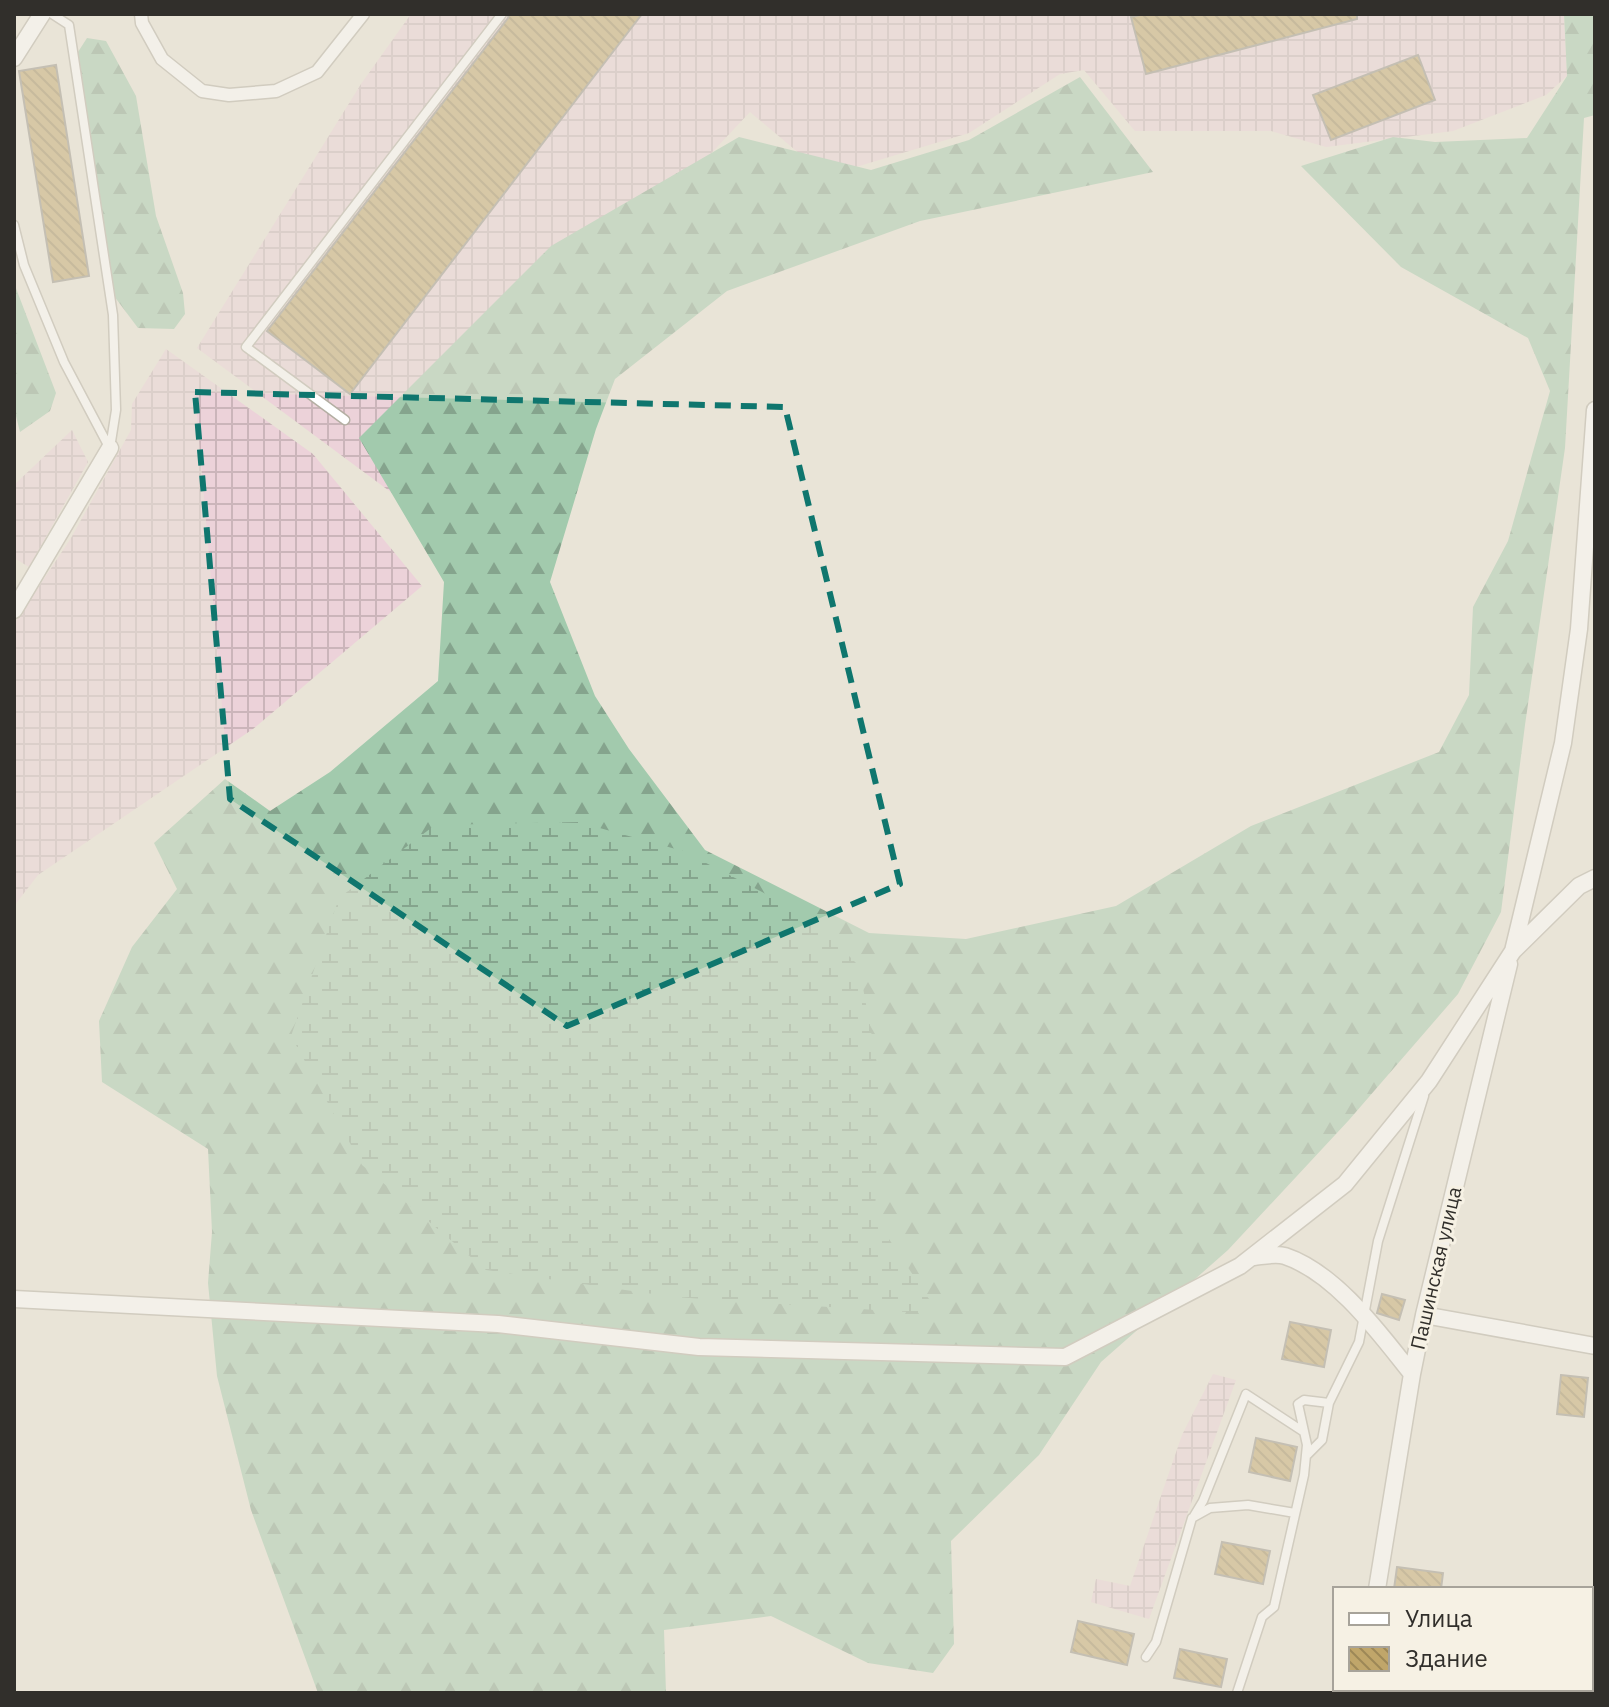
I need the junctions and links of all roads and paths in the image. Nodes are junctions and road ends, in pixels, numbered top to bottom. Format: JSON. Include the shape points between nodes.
{"nodes":[{"id":1,"x":42,"y":14,"type":"edge"},
{"id":2,"x":52,"y":14,"type":"edge"},
{"id":3,"x":141,"y":14,"type":"edge"},
{"id":4,"x":363,"y":14,"type":"edge"},
{"id":5,"x":502,"y":14,"type":"edge"},
{"id":6,"x":14,"y":58,"type":"edge"},
{"id":7,"x":14,"y":225,"type":"edge"},
{"id":8,"x":1595,"y":410,"type":"edge"},
{"id":9,"x":345,"y":420,"type":"dead end"},
{"id":10,"x":110,"y":448,"type":"junction"},
{"id":11,"x":14,"y":610,"type":"edge"},
{"id":12,"x":1595,"y":878,"type":"edge"},
{"id":13,"x":1513,"y":951,"type":"junction"},
{"id":14,"x":1429,"y":1081,"type":"junction"},
{"id":15,"x":1252,"y":1257,"type":"junction"},
{"id":16,"x":14,"y":1299,"type":"edge"},
{"id":17,"x":1364,"y":1314,"type":"junction"},
{"id":18,"x":1424,"y":1315,"type":"junction"},
{"id":19,"x":1595,"y":1346,"type":"edge"},
{"id":20,"x":1412,"y":1374,"type":"junction"},
{"id":21,"x":1329,"y":1403,"type":"junction"},
{"id":22,"x":1304,"y":1432,"type":"junction"},
{"id":23,"x":1306,"y":1456,"type":"junction"},
{"id":24,"x":1295,"y":1513,"type":"junction"},
{"id":25,"x":1192,"y":1518,"type":"junction"},
{"id":26,"x":1377,"y":1587,"type":"edge"},
{"id":27,"x":1146,"y":1657,"type":"dead end"},
{"id":28,"x":1237,"y":1693,"type":"edge"}],
"edges":[{"from":1,"to":6,"type":"street"},
{"from":2,"to":10,"type":"lane","via":[[69,25],[113,315],[116,410]]},
{"from":3,"to":4,"type":"street","via":[[162,59],[202,91],[229,95],[276,91],[317,72]]},
{"from":5,"to":9,"type":"lane","via":[[246,347]]},
{"from":7,"to":10,"type":"lane","via":[[24,265],[64,362]]},
{"from":8,"to":13,"type":"street","name":"Пашинская улица","via":[[1579,629],[1563,743]]},
{"from":10,"to":11,"type":"street"},
{"from":12,"to":13,"type":"street","via":[[1579,886]]},
{"from":13,"to":14,"type":"street"},
{"from":13,"to":18,"type":"street","name":"Пашинская улица"},
{"from":14,"to":15,"type":"street","via":[[1345,1184]]},
{"from":14,"to":17,"type":"lane","via":[[1378,1241]]},
{"from":15,"to":16,"type":"street","via":[[1065,1357],[699,1347],[498,1324]]},
{"from":15,"to":17,"type":"street","via":[[1282,1255],[1313,1270]]},
{"from":17,"to":20,"type":"street"},
{"from":17,"to":21,"type":"lane","via":[[1359,1342]]},
{"from":18,"to":19,"type":"street"},
{"from":18,"to":20,"type":"street","name":"Пашинская улица"},
{"from":20,"to":26,"type":"street","name":"Пашинская улица"},
{"from":21,"to":22,"type":"lane","via":[[1298,1404]]},
{"from":21,"to":23,"type":"lane","via":[[1322,1440]]},
{"from":22,"to":23,"type":"lane"},
{"from":22,"to":25,"type":"lane","via":[[1246,1394]]},
{"from":23,"to":24,"type":"lane"},
{"from":24,"to":25,"type":"lane","via":[[1248,1505],[1210,1508]]},
{"from":24,"to":28,"type":"lane","via":[[1274,1607],[1262,1617]]},
{"from":25,"to":27,"type":"lane","via":[[1156,1642]]}]}
